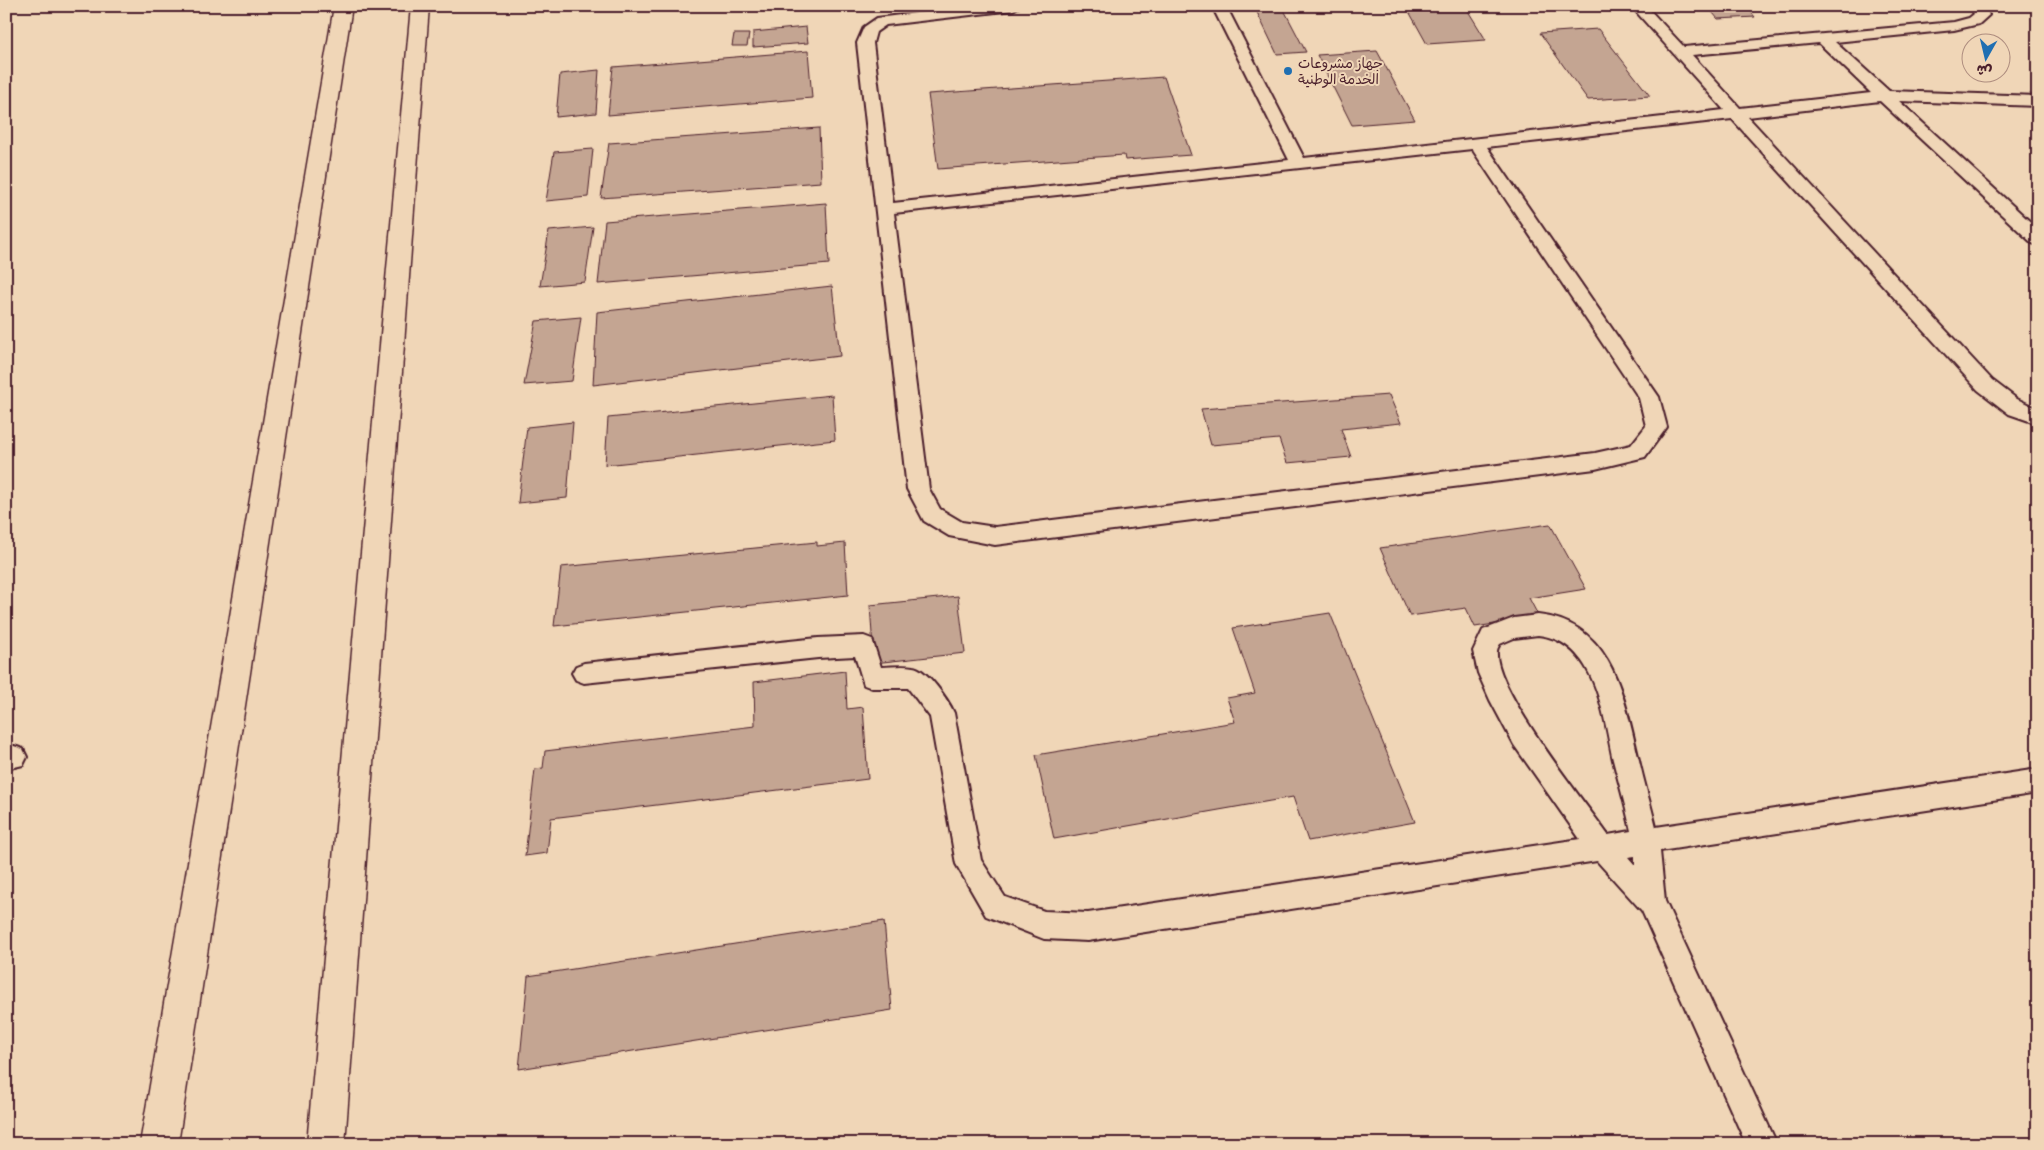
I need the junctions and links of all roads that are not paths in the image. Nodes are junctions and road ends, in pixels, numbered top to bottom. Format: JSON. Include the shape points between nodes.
{"nodes":[{"id":1,"x":343,"y":6,"type":"edge"},
{"id":2,"x":420,"y":6,"type":"edge"},
{"id":3,"x":1013,"y":6,"type":"edge"},
{"id":4,"x":1219,"y":6,"type":"edge"},
{"id":5,"x":1638,"y":6,"type":"edge"},
{"id":6,"x":1977,"y":6,"type":"edge"},
{"id":7,"x":1824,"y":40,"type":"junction"},
{"id":8,"x":1680,"y":52,"type":"junction"},
{"id":9,"x":1884,"y":96,"type":"junction"},
{"id":10,"x":2038,"y":101,"type":"edge"},
{"id":11,"x":1735,"y":113,"type":"junction"},
{"id":12,"x":1476,"y":144,"type":"junction"},
{"id":13,"x":1299,"y":164,"type":"junction"},
{"id":14,"x":884,"y":210,"type":"junction"},
{"id":15,"x":2038,"y":239,"type":"edge"},
{"id":16,"x":2038,"y":418,"type":"edge"},
{"id":17,"x":584,"y":673,"type":"dead end"},
{"id":18,"x":2038,"y":782,"type":"edge"},
{"id":19,"x":1646,"y":841,"type":"junction"},
{"id":20,"x":1602,"y":848,"type":"junction"},
{"id":21,"x":1652,"y":902,"type":"junction"},
{"id":22,"x":158,"y":1144,"type":"edge"},
{"id":23,"x":326,"y":1144,"type":"edge"},
{"id":24,"x":1762,"y":1144,"type":"edge"}],
"edges":[{"from":1,"to":22,"type":"street"},
{"from":2,"to":23,"type":"street"},
{"from":3,"to":14,"type":"lane","via":[[882,21],[869,30],[865,44]]},
{"from":4,"to":13,"type":"lane"},
{"from":5,"to":8,"type":"lane"},
{"from":6,"to":7,"type":"lane","via":[[1982,14],[1978,18],[1954,26]]},
{"from":7,"to":8,"type":"lane"},
{"from":7,"to":9,"type":"lane"},
{"from":8,"to":11,"type":"lane"},
{"from":9,"to":10,"type":"lane"},
{"from":9,"to":11,"type":"lane"},
{"from":9,"to":15,"type":"lane"},
{"from":11,"to":12,"type":"lane"},
{"from":11,"to":16,"type":"lane","via":[[1985,384],[2009,405]]},
{"from":12,"to":13,"type":"lane"},
{"from":12,"to":14,"type":"lane","via":[[1649,397],[1657,427],[1638,451],[1595,461],[995,536],[957,530],[932,515],[918,490]]},
{"from":13,"to":14,"type":"lane"},
{"from":17,"to":20,"type":"lane","via":[[864,646],[872,678],[914,677],[942,713],[969,864],[996,907],[1044,925],[1088,926]]},
{"from":18,"to":19,"type":"lane"},
{"from":19,"to":20,"type":"lane"},
{"from":19,"to":20,"type":"lane","via":[[1614,706],[1601,672],[1582,643],[1560,628],[1533,625],[1507,628],[1491,637],[1485,651],[1490,673],[1523,737]]},
{"from":19,"to":21,"type":"lane"},
{"from":20,"to":21,"type":"lane"},
{"from":21,"to":24,"type":"lane"}]}
